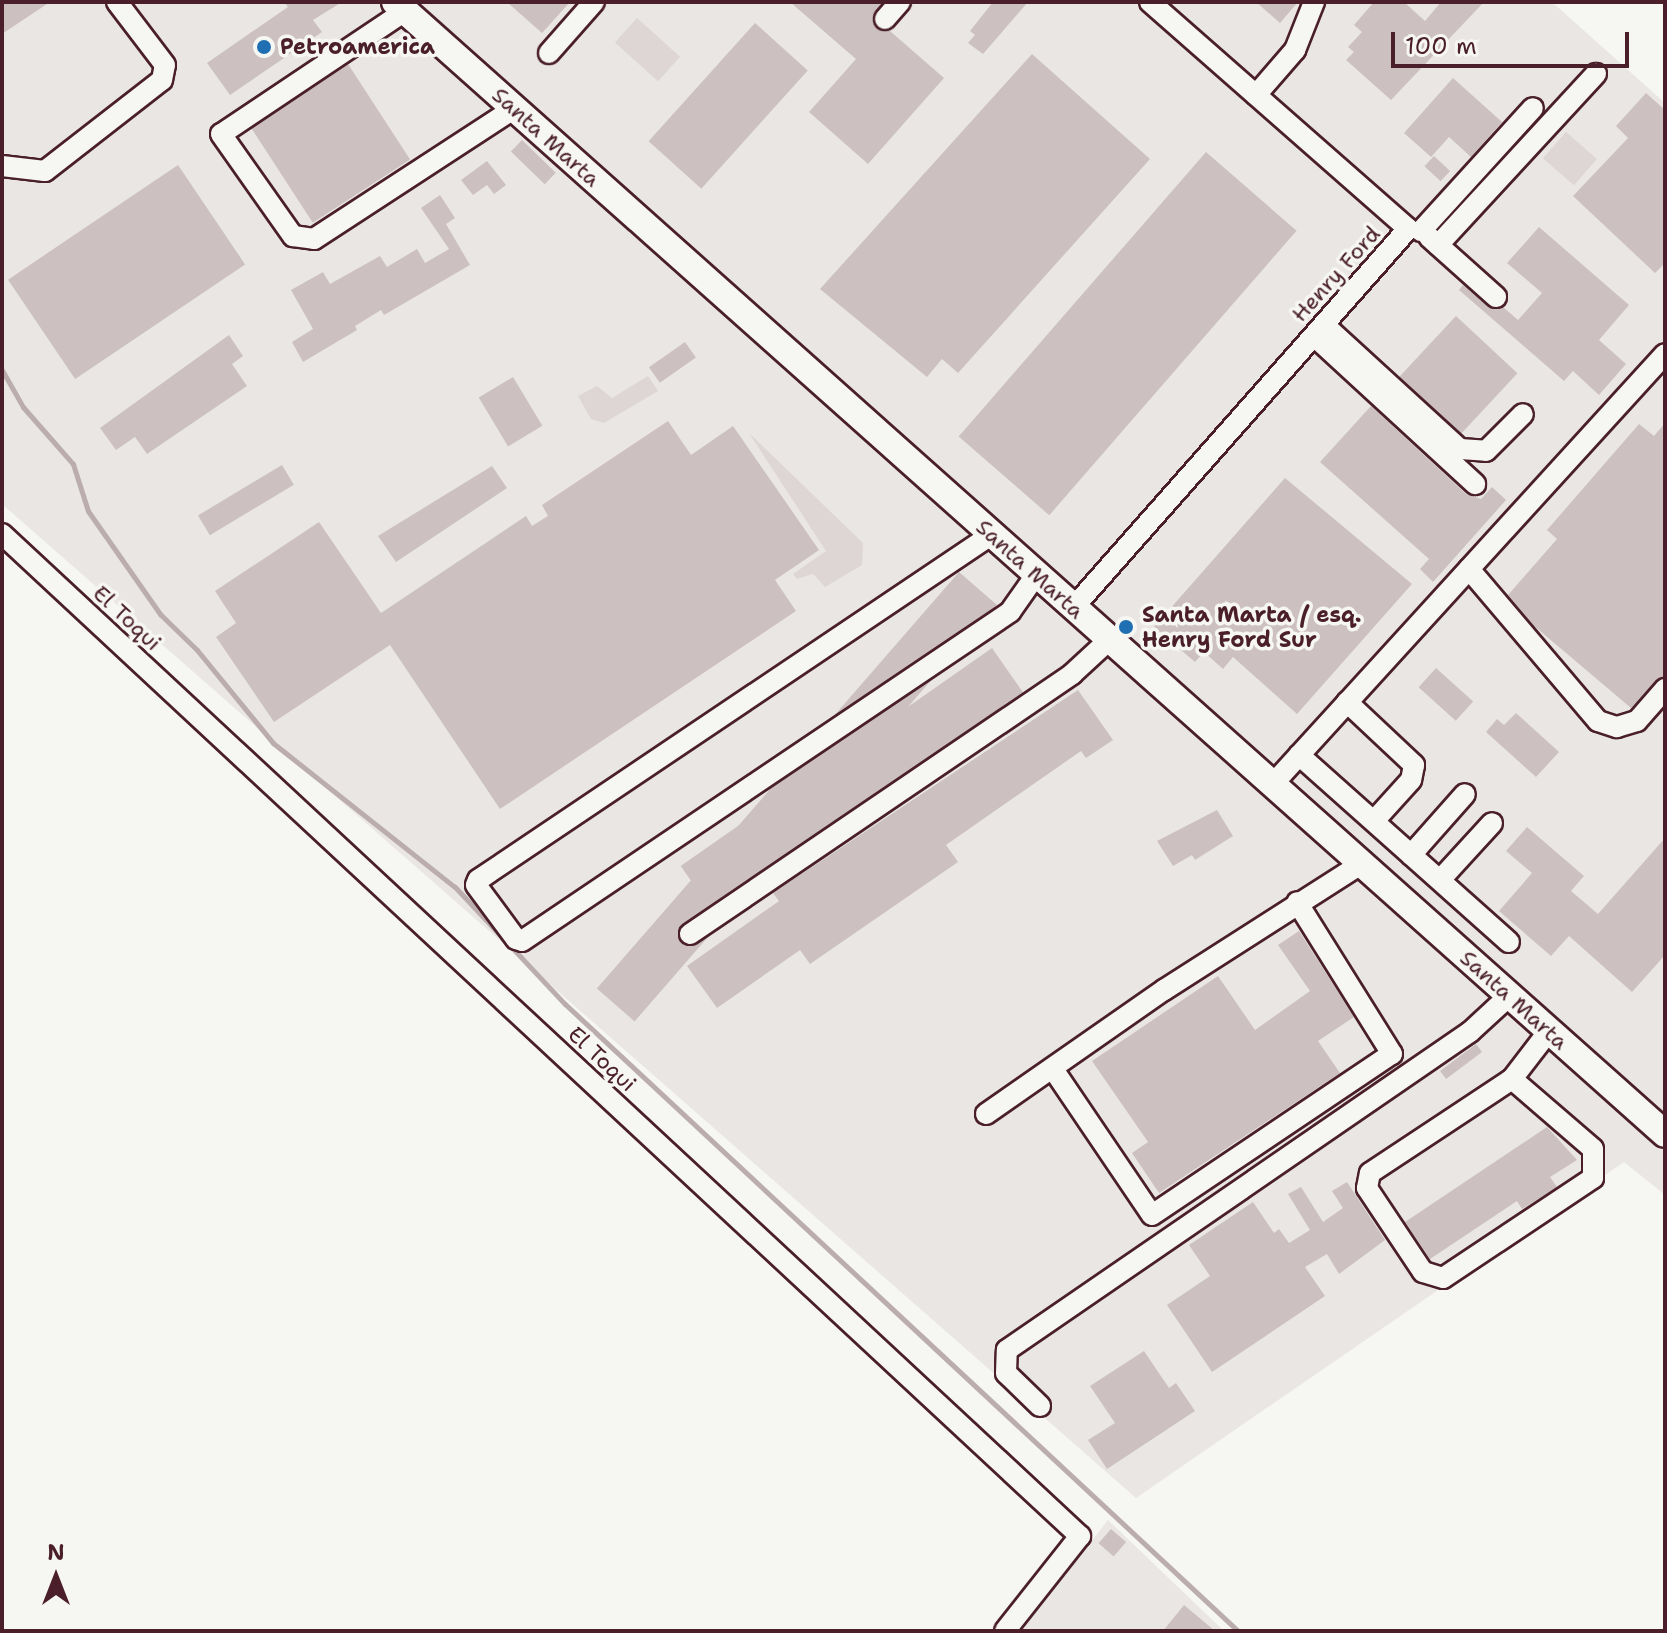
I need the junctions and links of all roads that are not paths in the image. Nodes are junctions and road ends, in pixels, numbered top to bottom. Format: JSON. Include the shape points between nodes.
{"nodes":[{"id":1,"x":117,"y":2,"type":"edge"},
{"id":2,"x":594,"y":2,"type":"edge"},
{"id":3,"x":900,"y":2,"type":"edge"},
{"id":4,"x":1150,"y":2,"type":"edge"},
{"id":5,"x":1314,"y":2,"type":"edge"},
{"id":6,"x":400,"y":6,"type":"edge"},
{"id":7,"x":885,"y":19,"type":"dead end"},
{"id":8,"x":549,"y":53,"type":"dead end"},
{"id":9,"x":1596,"y":74,"type":"dead end"},
{"id":10,"x":1256,"y":95,"type":"junction"},
{"id":11,"x":515,"y":108,"type":"junction"},
{"id":12,"x":1533,"y":108,"type":"dead end"},
{"id":13,"x":2,"y":166,"type":"edge"},
{"id":14,"x":1415,"y":230,"type":"junction"},
{"id":15,"x":1438,"y":245,"type":"junction"},
{"id":16,"x":1496,"y":297,"type":"dead end"},
{"id":17,"x":1319,"y":330,"type":"junction"},
{"id":18,"x":1665,"y":354,"type":"edge"},
{"id":19,"x":1523,"y":414,"type":"dead end"},
{"id":20,"x":1475,"y":484,"type":"dead end"},
{"id":21,"x":2,"y":534,"type":"edge"},
{"id":22,"x":991,"y":535,"type":"junction"},
{"id":23,"x":1469,"y":569,"type":"junction"},
{"id":24,"x":1036,"y":575,"type":"junction"},
{"id":25,"x":1073,"y":608,"type":"junction"},
{"id":26,"x":1109,"y":640,"type":"junction"},
{"id":27,"x":1665,"y":689,"type":"edge"},
{"id":28,"x":1347,"y":702,"type":"junction"},
{"id":29,"x":1299,"y":755,"type":"junction"},
{"id":30,"x":1272,"y":785,"type":"junction"},
{"id":31,"x":1465,"y":794,"type":"dead end"},
{"id":32,"x":1374,"y":821,"type":"junction"},
{"id":33,"x":1492,"y":823,"type":"dead end"},
{"id":34,"x":1411,"y":855,"type":"junction"},
{"id":35,"x":1361,"y":864,"type":"junction"},
{"id":36,"x":1440,"y":880,"type":"junction"},
{"id":37,"x":1297,"y":902,"type":"junction"},
{"id":38,"x":690,"y":934,"type":"dead end"},
{"id":39,"x":1509,"y":942,"type":"dead end"},
{"id":40,"x":1509,"y":996,"type":"junction"},
{"id":41,"x":1549,"y":1031,"type":"junction"},
{"id":42,"x":1053,"y":1069,"type":"junction"},
{"id":43,"x":1512,"y":1079,"type":"junction"},
{"id":44,"x":986,"y":1114,"type":"dead end"},
{"id":45,"x":1665,"y":1134,"type":"edge"},
{"id":46,"x":1040,"y":1406,"type":"dead end"},
{"id":47,"x":1005,"y":1631,"type":"edge"}],
"edges":[{"from":1,"to":13,"type":"street","via":[[165,65],[162,80],[45,171]]},
{"from":2,"to":8,"type":"street"},
{"from":3,"to":7,"type":"street"},
{"from":4,"to":10,"type":"street","name":"Henry Ford"},
{"from":5,"to":10,"type":"street","via":[[1295,50]]},
{"from":6,"to":11,"type":"main road","name":"Santa Marta"},
{"from":6,"to":11,"type":"street","via":[[221,134],[293,236],[314,239]]},
{"from":9,"to":15,"type":"street"},
{"from":10,"to":14,"type":"street","name":"Henry Ford"},
{"from":11,"to":22,"type":"main road","name":"Santa Marta"},
{"from":12,"to":14,"type":"street"},
{"from":14,"to":15,"type":"street"},
{"from":14,"to":17,"type":"street","name":"Henry Ford"},
{"from":15,"to":16,"type":"street"},
{"from":17,"to":19,"type":"street","via":[[1460,449],[1486,451]]},
{"from":17,"to":20,"type":"street"},
{"from":17,"to":25,"type":"street","name":"Henry Ford"},
{"from":18,"to":23,"type":"street"},
{"from":21,"to":47,"type":"street","name":"El Toqui","via":[[1080,1536]]},
{"from":22,"to":24,"type":"main road","name":"Santa Marta"},
{"from":22,"to":24,"type":"street","via":[[478,880],[476,885],[516,939],[522,941],[1010,612]]},
{"from":23,"to":27,"type":"street","via":[[1598,721],[1617,727],[1637,721]]},
{"from":23,"to":28,"type":"street"},
{"from":24,"to":25,"type":"main road","name":"Santa Marta"},
{"from":25,"to":26,"type":"main road","name":"Santa Marta"},
{"from":26,"to":30,"type":"main road","name":"Santa Marta"},
{"from":26,"to":38,"type":"street","via":[[1072,674]]},
{"from":28,"to":29,"type":"street"},
{"from":28,"to":32,"type":"street","via":[[1414,765],[1411,780]]},
{"from":29,"to":30,"type":"street"},
{"from":29,"to":32,"type":"street"},
{"from":30,"to":35,"type":"main road","name":"Santa Marta"},
{"from":31,"to":34,"type":"street"},
{"from":32,"to":34,"type":"street"},
{"from":33,"to":36,"type":"street"},
{"from":34,"to":36,"type":"street"},
{"from":35,"to":37,"type":"street"},
{"from":35,"to":40,"type":"main road","name":"Santa Marta"},
{"from":36,"to":39,"type":"street"},
{"from":37,"to":42,"type":"street"},
{"from":37,"to":42,"type":"street","via":[[1392,1054],[1379,1063],[1152,1215]]},
{"from":40,"to":41,"type":"main road","name":"Santa Marta"},
{"from":40,"to":46,"type":"street","via":[[1470,1032],[1007,1350],[1006,1373]]},
{"from":41,"to":43,"type":"street"},
{"from":41,"to":45,"type":"main road","name":"Santa Marta"},
{"from":42,"to":44,"type":"street"},
{"from":43,"to":43,"type":"street","via":[[1370,1173],[1367,1188],[1423,1272],[1443,1278],[1593,1178],[1593,1149]]}]}
